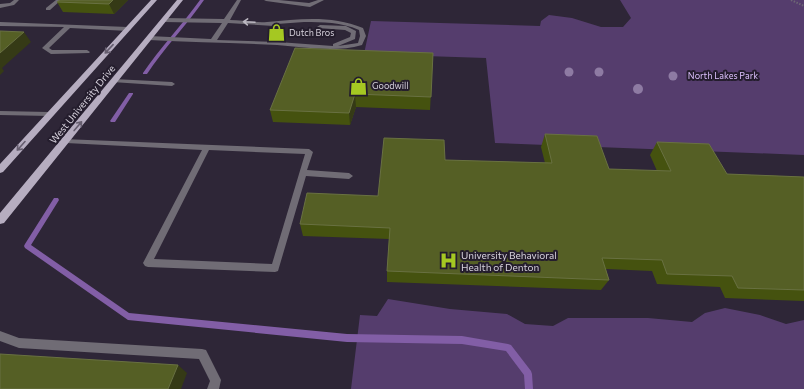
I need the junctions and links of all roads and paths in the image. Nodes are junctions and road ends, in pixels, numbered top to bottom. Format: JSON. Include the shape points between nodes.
{"nodes":[{"id":1,"x":17,"y":0,"type":"edge"},
{"id":2,"x":58,"y":0,"type":"edge"},
{"id":3,"x":154,"y":0,"type":"edge"},
{"id":4,"x":180,"y":0,"type":"edge"},
{"id":5,"x":239,"y":0,"type":"edge"},
{"id":6,"x":266,"y":0,"type":"edge"},
{"id":7,"x":322,"y":0,"type":"edge"},
{"id":8,"x":791,"y":0,"type":"edge"},
{"id":9,"x":0,"y":6,"type":"edge"},
{"id":10,"x":804,"y":6,"type":"edge"},
{"id":11,"x":48,"y":9,"type":"dead end"},
{"id":12,"x":164,"y":20,"type":"junction"},
{"id":13,"x":226,"y":21,"type":"junction"},
{"id":14,"x":269,"y":23,"type":"junction"},
{"id":15,"x":0,"y":24,"type":"edge"},
{"id":16,"x":69,"y":26,"type":"junction"},
{"id":17,"x":128,"y":29,"type":"junction"},
{"id":18,"x":149,"y":38,"type":"junction"},
{"id":19,"x":213,"y":41,"type":"junction"},
{"id":20,"x":330,"y":46,"type":"junction"},
{"id":21,"x":87,"y":52,"type":"dead end"},
{"id":22,"x":114,"y":81,"type":"junction"},
{"id":23,"x":172,"y":84,"type":"dead end"},
{"id":24,"x":0,"y":113,"type":"edge"},
{"id":25,"x":49,"y":114,"type":"junction"},
{"id":26,"x":66,"y":141,"type":"junction"},
{"id":27,"x":207,"y":147,"type":"junction"},
{"id":28,"x":0,"y":170,"type":"edge"},
{"id":29,"x":302,"y":173,"type":"junction"},
{"id":30,"x":349,"y":176,"type":"dead end"},
{"id":31,"x":0,"y":220,"type":"edge"},
{"id":32,"x":0,"y":336,"type":"edge"},
{"id":33,"x":213,"y":389,"type":"edge"}],
"edges":[{"from":1,"to":9,"type":"lane","via":[[12,4]]},
{"from":2,"to":11,"type":"lane"},
{"from":3,"to":17,"type":"main road","name":"West University Drive"},
{"from":4,"to":12,"type":"main road","name":"West University Drive"},
{"from":5,"to":13,"type":"lane"},
{"from":6,"to":7,"type":"lane","via":[[310,5]]},
{"from":8,"to":10,"type":"path"},
{"from":12,"to":13,"type":"lane"},
{"from":12,"to":18,"type":"main road","name":"West University Drive"},
{"from":14,"to":13,"type":"lane","one_way":true},
{"from":13,"to":19,"type":"lane"},
{"from":14,"to":20,"type":"lane","via":[[346,28],[354,32],[353,38]]},
{"from":14,"to":20,"type":"lane","via":[[334,22],[351,24],[361,29],[363,36],[360,44],[350,48]]},
{"from":15,"to":16,"type":"lane"},
{"from":16,"to":17,"type":"lane"},
{"from":16,"to":21,"type":"lane","via":[[45,48],[51,52]]},
{"from":17,"to":25,"type":"main road","name":"West University Drive","one_way":true},
{"from":18,"to":19,"type":"lane"},
{"from":18,"to":22,"type":"main road","name":"West University Drive"},
{"from":19,"to":20,"type":"lane"},
{"from":22,"to":23,"type":"lane"},
{"from":26,"to":22,"type":"main road","name":"West University Drive","one_way":true},
{"from":24,"to":25,"type":"lane"},
{"from":25,"to":28,"type":"main road","name":"West University Drive","one_way":true},
{"from":26,"to":27,"type":"lane"},
{"from":26,"to":31,"type":"main road","name":"West University Drive"},
{"from":27,"to":29,"type":"lane","via":[[309,152]]},
{"from":27,"to":29,"type":"lane","via":[[148,263],[274,268]]},
{"from":29,"to":30,"type":"lane"},
{"from":32,"to":33,"type":"lane","via":[[19,343],[202,354],[216,380]]}]}
